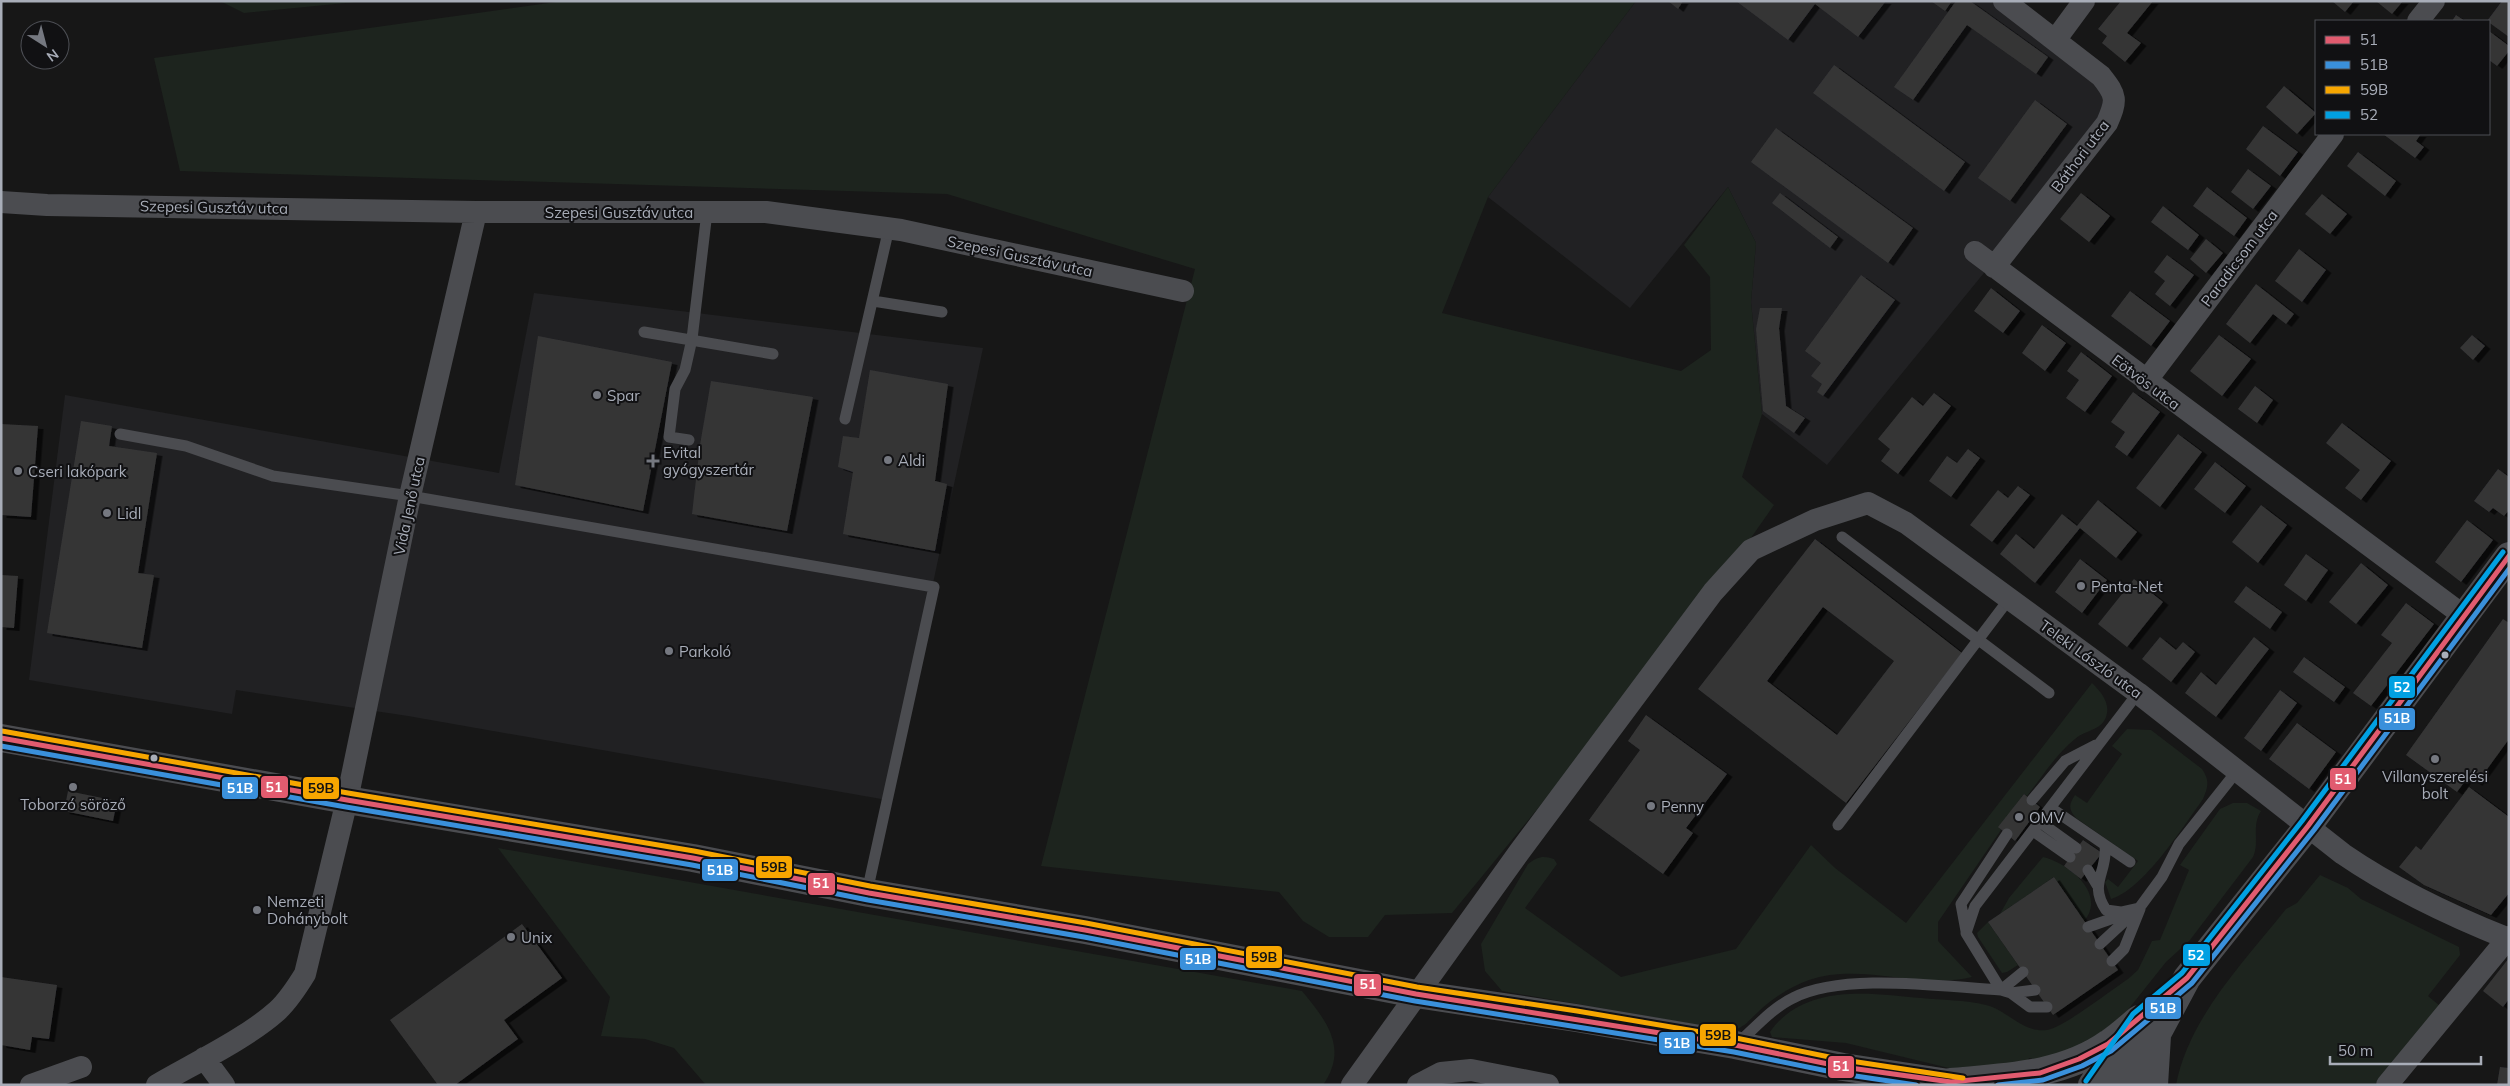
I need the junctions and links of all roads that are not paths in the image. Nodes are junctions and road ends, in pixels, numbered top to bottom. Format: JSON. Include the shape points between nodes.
{"nodes":[{"id":1,"x":2004,"y":1,"type":"edge"},
{"id":2,"x":2084,"y":1,"type":"edge"},
{"id":3,"x":2434,"y":1,"type":"edge"},
{"id":4,"x":2419,"y":20,"type":"edge"},
{"id":5,"x":2056,"y":39,"type":"junction"},
{"id":6,"x":2332,"y":135,"type":"edge"},
{"id":7,"x":1,"y":202,"type":"edge"},
{"id":8,"x":476,"y":212,"type":"junction"},
{"id":9,"x":707,"y":212,"type":"junction"},
{"id":10,"x":889,"y":228,"type":"junction"},
{"id":11,"x":1974,"y":252,"type":"dead end"},
{"id":12,"x":1994,"y":267,"type":"junction"},
{"id":13,"x":1184,"y":291,"type":"dead end"},
{"id":14,"x":872,"y":301,"type":"junction"},
{"id":15,"x":942,"y":312,"type":"dead end"},
{"id":16,"x":644,"y":332,"type":"dead end"},
{"id":17,"x":692,"y":339,"type":"junction"},
{"id":18,"x":773,"y":354,"type":"dead end"},
{"id":19,"x":2146,"y":381,"type":"junction"},
{"id":20,"x":845,"y":419,"type":"dead end"},
{"id":21,"x":120,"y":434,"type":"dead end"},
{"id":22,"x":689,"y":440,"type":"dead end"},
{"id":23,"x":410,"y":496,"type":"junction"},
{"id":24,"x":1842,"y":537,"type":"dead end"},
{"id":25,"x":2509,"y":556,"type":"edge"},
{"id":26,"x":2009,"y":599,"type":"junction"},
{"id":27,"x":2464,"y":616,"type":"junction"},
{"id":28,"x":1978,"y":640,"type":"junction"},
{"id":29,"x":2048,"y":693,"type":"dead end"},
{"id":30,"x":2138,"y":693,"type":"junction"},
{"id":31,"x":1,"y":738,"type":"edge"},
{"id":32,"x":2100,"y":743,"type":"junction"},
{"id":33,"x":2237,"y":771,"type":"junction"},
{"id":34,"x":347,"y":800,"type":"junction"},
{"id":35,"x":2032,"y":800,"type":"dead end"},
{"id":36,"x":2051,"y":808,"type":"junction"},
{"id":37,"x":1838,"y":825,"type":"dead end"},
{"id":38,"x":2308,"y":826,"type":"junction"},
{"id":39,"x":2037,"y":827,"type":"junction"},
{"id":40,"x":2007,"y":834,"type":"dead end"},
{"id":41,"x":2105,"y":845,"type":"junction"},
{"id":42,"x":2073,"y":853,"type":"dead end"},
{"id":43,"x":2130,"y":862,"type":"dead end"},
{"id":44,"x":869,"y":893,"type":"junction"},
{"id":45,"x":2140,"y":907,"type":"junction"},
{"id":46,"x":2088,"y":927,"type":"dead end"},
{"id":47,"x":1966,"y":933,"type":"junction"},
{"id":48,"x":2508,"y":938,"type":"edge"},
{"id":49,"x":2100,"y":944,"type":"dead end"},
{"id":50,"x":2112,"y":961,"type":"dead end"},
{"id":51,"x":2023,"y":972,"type":"dead end"},
{"id":52,"x":2035,"y":990,"type":"dead end"},
{"id":53,"x":2006,"y":991,"type":"junction"},
{"id":54,"x":1416,"y":994,"type":"junction"},
{"id":55,"x":2047,"y":1007,"type":"dead end"},
{"id":56,"x":2148,"y":1026,"type":"junction"},
{"id":57,"x":1735,"y":1045,"type":"junction"},
{"id":58,"x":204,"y":1058,"type":"junction"},
{"id":59,"x":81,"y":1067,"type":"dead end"},
{"id":60,"x":1843,"y":1067,"type":"junction"},
{"id":61,"x":1956,"y":1083,"type":"edge"},
{"id":62,"x":31,"y":1085,"type":"edge"},
{"id":63,"x":157,"y":1085,"type":"edge"},
{"id":64,"x":224,"y":1085,"type":"edge"},
{"id":65,"x":1352,"y":1085,"type":"edge"},
{"id":66,"x":1418,"y":1085,"type":"edge"},
{"id":67,"x":1548,"y":1085,"type":"edge"},
{"id":68,"x":1890,"y":1085,"type":"edge"},
{"id":69,"x":2092,"y":1085,"type":"edge"},
{"id":70,"x":2123,"y":1085,"type":"edge"},
{"id":71,"x":2154,"y":1085,"type":"edge"},
{"id":72,"x":2387,"y":1085,"type":"edge"}],
"edges":[{"from":1,"to":5,"type":"street"},
{"from":2,"to":5,"type":"street"},
{"from":3,"to":4,"type":"street"},
{"from":5,"to":12,"type":"street","name":"Báthori utca","via":[[2101,76],[2112,90],[2116,103],[2107,123]]},
{"from":6,"to":19,"type":"street","name":"Paradicsom utca"},
{"from":7,"to":8,"type":"street","name":"Szepesi Gusztáv utca","via":[[48,206]]},
{"from":8,"to":9,"type":"street","name":"Szepesi Gusztáv utca"},
{"from":8,"to":23,"type":"street","name":"Vida Jenő utca"},
{"from":9,"to":10,"type":"street","name":"Szepesi Gusztáv utca","via":[[766,212]]},
{"from":9,"to":17,"type":"lane"},
{"from":10,"to":13,"type":"street","name":"Szepesi Gusztáv utca"},
{"from":10,"to":14,"type":"lane"},
{"from":11,"to":12,"type":"street","name":"Eötvös utca"},
{"from":12,"to":19,"type":"street","name":"Eötvös utca"},
{"from":14,"to":15,"type":"lane"},
{"from":14,"to":20,"type":"lane"},
{"from":16,"to":17,"type":"lane"},
{"from":17,"to":18,"type":"lane"},
{"from":17,"to":22,"type":"lane","via":[[685,370],[675,389],[668,437]]},
{"from":19,"to":27,"type":"street","name":"Eötvös utca"},
{"from":21,"to":23,"type":"lane","via":[[186,446],[272,476]]},
{"from":23,"to":34,"type":"street","name":"Vida Jenő utca"},
{"from":23,"to":44,"type":"lane","via":[[934,587]]},
{"from":24,"to":28,"type":"lane"},
{"from":25,"to":27,"type":"street"},
{"from":26,"to":28,"type":"lane"},
{"from":26,"to":30,"type":"street","name":"Teleki László utca"},
{"from":26,"to":54,"type":"street","name":"Teleki László utca","via":[[1906,523],[1868,503],[1815,520],[1751,550],[1713,592]]},
{"from":27,"to":38,"type":"street"},
{"from":28,"to":29,"type":"lane"},
{"from":28,"to":37,"type":"lane"},
{"from":30,"to":32,"type":"lane"},
{"from":30,"to":33,"type":"street","name":"Teleki László utca"},
{"from":31,"to":34,"type":"street"},
{"from":32,"to":35,"type":"lane","via":[[2065,761]]},
{"from":32,"to":36,"type":"lane"},
{"from":33,"to":38,"type":"street","name":"Teleki László utca"},
{"from":33,"to":45,"type":"lane","via":[[2179,844]]},
{"from":34,"to":44,"type":"street","via":[[693,858]]},
{"from":34,"to":58,"type":"street","name":"Vida Jenő utca","via":[[305,974],[277,1012]]},
{"from":36,"to":39,"type":"lane"},
{"from":36,"to":41,"type":"lane"},
{"from":38,"to":48,"type":"street","name":"Teleki László utca","via":[[2376,877]]},
{"from":38,"to":56,"type":"street"},
{"from":39,"to":42,"type":"lane"},
{"from":39,"to":47,"type":"lane","via":[[1975,906]]},
{"from":40,"to":47,"type":"lane","via":[[1960,904]]},
{"from":41,"to":43,"type":"lane"},
{"from":41,"to":45,"type":"lane","via":[[2106,858],[2095,868],[2098,898],[2106,910],[2121,912]]},
{"from":44,"to":54,"type":"street","via":[[1085,930]]},
{"from":45,"to":46,"type":"lane"},
{"from":45,"to":49,"type":"lane"},
{"from":45,"to":50,"type":"lane","via":[[2124,949]]},
{"from":47,"to":53,"type":"lane"},
{"from":48,"to":72,"type":"street"},
{"from":51,"to":53,"type":"lane"},
{"from":52,"to":53,"type":"lane"},
{"from":53,"to":55,"type":"lane","via":[[2030,1007]]},
{"from":53,"to":57,"type":"lane","via":[[1844,983],[1811,990],[1791,999]]},
{"from":54,"to":57,"type":"street"},
{"from":54,"to":65,"type":"street"},
{"from":56,"to":61,"type":"street","via":[[2045,1071]]},
{"from":56,"to":69,"type":"street"},
{"from":56,"to":70,"type":"street"},
{"from":56,"to":71,"type":"street"},
{"from":57,"to":60,"type":"street"},
{"from":58,"to":63,"type":"street","name":"Vida Jenő utca"},
{"from":58,"to":64,"type":"street"},
{"from":59,"to":62,"type":"street"},
{"from":60,"to":61,"type":"street"},
{"from":60,"to":68,"type":"street"},
{"from":66,"to":67,"type":"street","via":[[1441,1072],[1471,1070]]}]}
